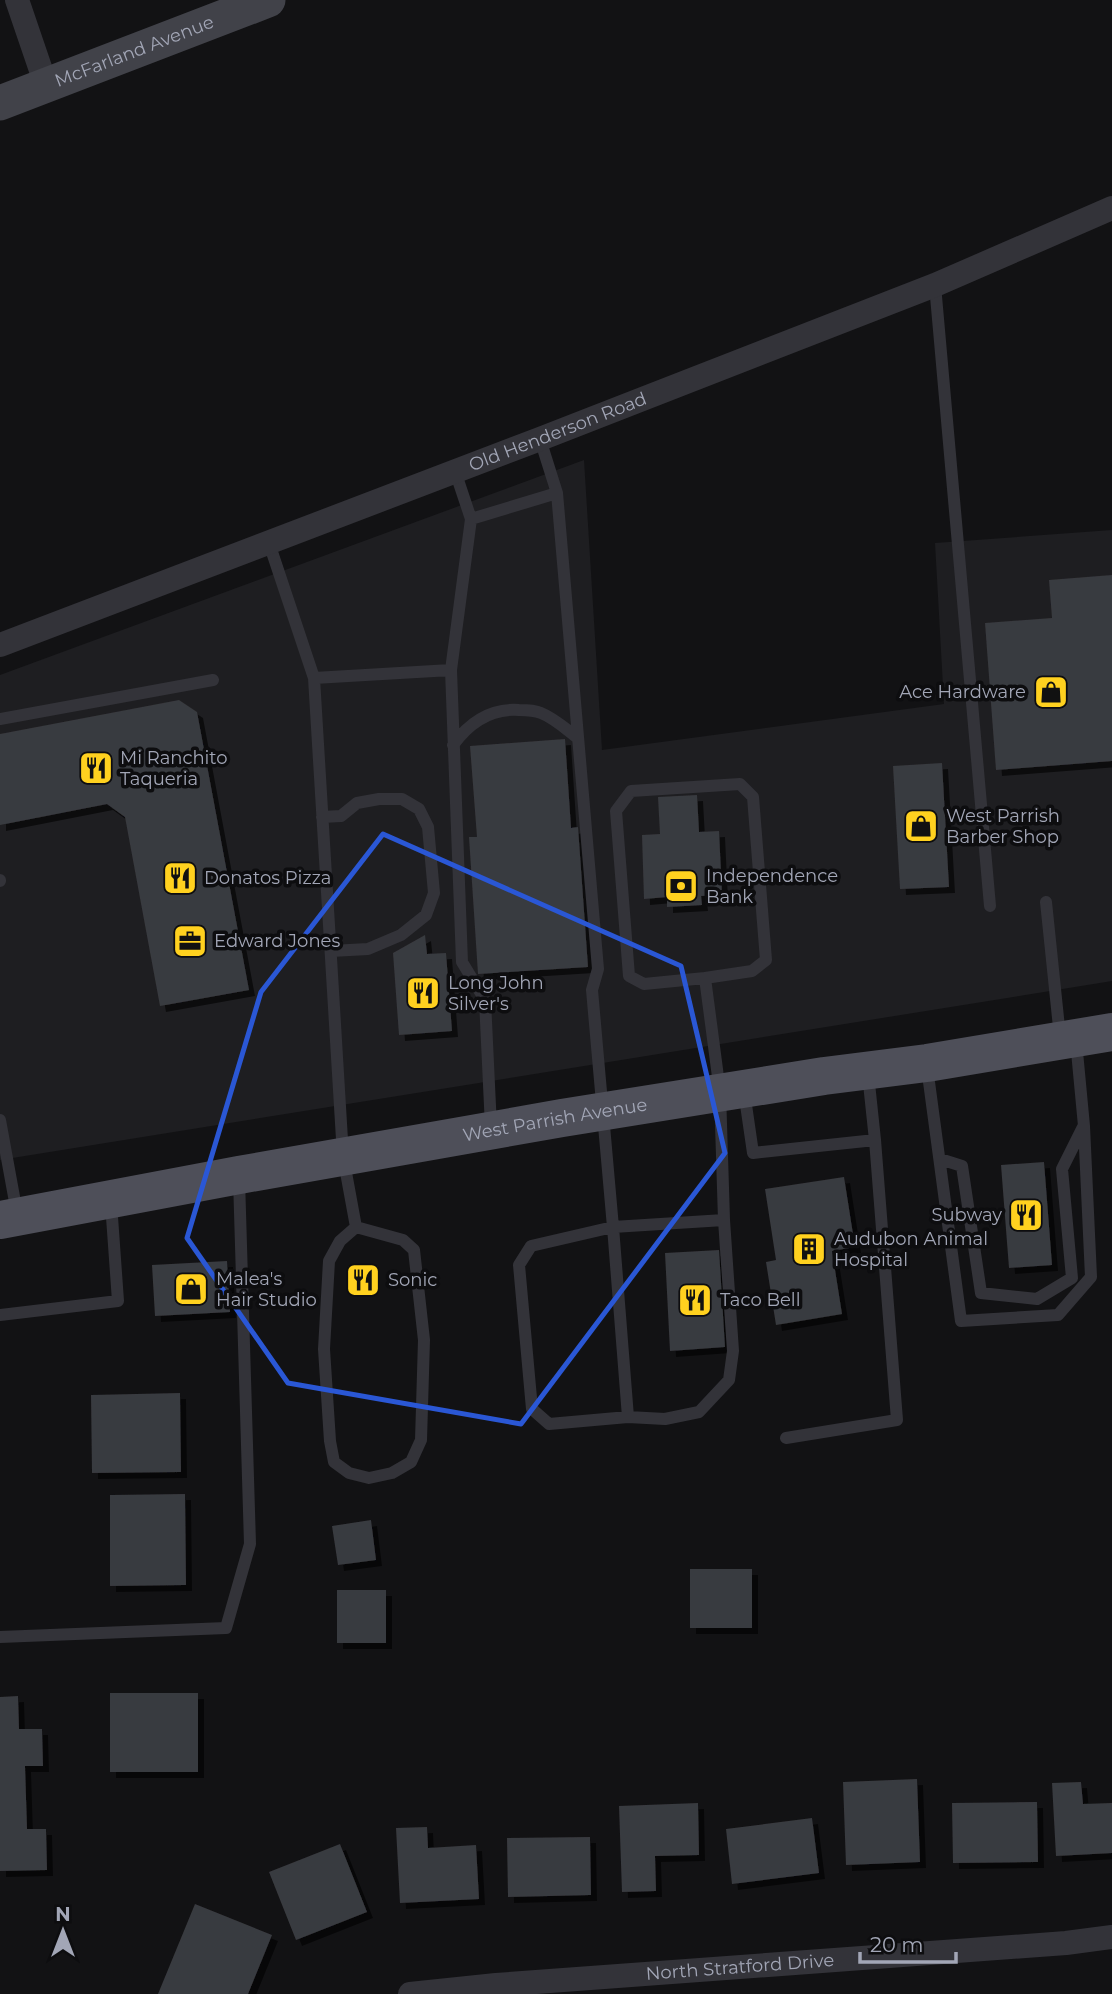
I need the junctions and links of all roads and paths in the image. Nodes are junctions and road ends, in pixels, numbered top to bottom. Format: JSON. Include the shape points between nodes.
{"nodes":[{"id":1,"x":17,"y":0,"type":"edge"},
{"id":2,"x":268,"y":0,"type":"edge"},
{"id":3,"x":46,"y":85,"type":"junction"},
{"id":4,"x":0,"y":103,"type":"edge"},
{"id":5,"x":1112,"y":208,"type":"edge"},
{"id":6,"x":935,"y":285,"type":"junction"},
{"id":7,"x":540,"y":439,"type":"junction"},
{"id":8,"x":454,"y":471,"type":"junction"},
{"id":9,"x":557,"y":493,"type":"junction"},
{"id":10,"x":471,"y":519,"type":"junction"},
{"id":11,"x":270,"y":543,"type":"junction"},
{"id":12,"x":0,"y":646,"type":"edge"},
{"id":13,"x":451,"y":670,"type":"junction"},
{"id":14,"x":314,"y":678,"type":"junction"},
{"id":15,"x":214,"y":680,"type":"dead end"},
{"id":16,"x":0,"y":719,"type":"edge"},
{"id":17,"x":579,"y":738,"type":"junction"},
{"id":18,"x":453,"y":745,"type":"junction"},
{"id":19,"x":323,"y":817,"type":"junction"},
{"id":20,"x":1046,"y":902,"type":"dead end"},
{"id":21,"x":990,"y":905,"type":"dead end"},
{"id":22,"x":331,"y":951,"type":"junction"},
{"id":23,"x":705,"y":978,"type":"junction"},
{"id":24,"x":1083,"y":1036,"type":"edge"},
{"id":25,"x":927,"y":1063,"type":"junction"},
{"id":26,"x":868,"y":1070,"type":"junction"},
{"id":27,"x":732,"y":1090,"type":"junction"},
{"id":28,"x":601,"y":1112,"type":"junction"},
{"id":29,"x":0,"y":1120,"type":"edge"},
{"id":30,"x":1084,"y":1126,"type":"junction"},
{"id":31,"x":491,"y":1130,"type":"junction"},
{"id":32,"x":876,"y":1140,"type":"junction"},
{"id":33,"x":343,"y":1156,"type":"junction"},
{"id":34,"x":940,"y":1158,"type":"junction"},
{"id":35,"x":239,"y":1175,"type":"junction"},
{"id":36,"x":111,"y":1199,"type":"junction"},
{"id":37,"x":9,"y":1218,"type":"edge"},
{"id":38,"x":724,"y":1220,"type":"junction"},
{"id":39,"x":356,"y":1227,"type":"junction"},
{"id":40,"x":613,"y":1227,"type":"junction"},
{"id":41,"x":0,"y":1315,"type":"edge"},
{"id":42,"x":628,"y":1418,"type":"junction"},
{"id":43,"x":786,"y":1438,"type":"dead end"},
{"id":44,"x":0,"y":1637,"type":"edge"},
{"id":45,"x":1112,"y":1937,"type":"edge"},
{"id":46,"x":410,"y":1994,"type":"edge"}],
"edges":[{"from":1,"to":3,"type":"street"},
{"from":2,"to":3,"type":"street","name":"McFarland Avenue"},
{"from":3,"to":4,"type":"street","name":"McFarland Avenue"},
{"from":5,"to":6,"type":"street","name":"Old Henderson Road"},
{"from":6,"to":7,"type":"street","name":"Old Henderson Road"},
{"from":6,"to":21,"type":"lane"},
{"from":7,"to":8,"type":"street","name":"Old Henderson Road"},
{"from":7,"to":9,"type":"lane"},
{"from":8,"to":10,"type":"lane"},
{"from":8,"to":11,"type":"street","name":"Old Henderson Road"},
{"from":9,"to":10,"type":"lane"},
{"from":9,"to":17,"type":"lane"},
{"from":10,"to":13,"type":"lane"},
{"from":11,"to":12,"type":"street","name":"Old Henderson Road"},
{"from":11,"to":14,"type":"lane"},
{"from":13,"to":14,"type":"lane"},
{"from":13,"to":18,"type":"lane"},
{"from":14,"to":19,"type":"lane"},
{"from":15,"to":16,"type":"lane"},
{"from":17,"to":18,"type":"lane","via":[[542,713],[512,710],[480,719]]},
{"from":17,"to":28,"type":"lane","via":[[598,968],[592,989]]},
{"from":18,"to":31,"type":"lane","via":[[462,962],[485,1000]]},
{"from":19,"to":22,"type":"lane"},
{"from":19,"to":22,"type":"lane","via":[[341,816],[357,803],[379,799],[401,799],[419,809],[428,827],[434,893],[426,915],[401,935],[368,949]]},
{"from":20,"to":24,"type":"lane"},
{"from":22,"to":33,"type":"lane"},
{"from":23,"to":23,"type":"lane","via":[[752,971],[766,960],[753,797],[740,784],[631,791],[617,811],[629,975],[644,984]]},
{"from":23,"to":27,"type":"lane"},
{"from":24,"to":25,"type":"main road","name":"West Parrish Avenue"},
{"from":24,"to":30,"type":"lane"},
{"from":25,"to":26,"type":"main road","name":"West Parrish Avenue"},
{"from":25,"to":34,"type":"lane"},
{"from":26,"to":27,"type":"main road","name":"West Parrish Avenue"},
{"from":26,"to":32,"type":"lane"},
{"from":27,"to":28,"type":"main road","name":"West Parrish Avenue"},
{"from":27,"to":32,"type":"lane","via":[[753,1153]]},
{"from":27,"to":38,"type":"lane"},
{"from":28,"to":31,"type":"main road","name":"West Parrish Avenue"},
{"from":28,"to":40,"type":"lane"},
{"from":29,"to":37,"type":"lane"},
{"from":30,"to":34,"type":"lane","via":[[1062,1169],[1073,1278],[1037,1299],[981,1293],[962,1166]]},
{"from":30,"to":34,"type":"lane","via":[[1091,1278],[1058,1315],[961,1321]]},
{"from":31,"to":33,"type":"main road","name":"West Parrish Avenue"},
{"from":32,"to":43,"type":"lane","via":[[897,1420]]},
{"from":33,"to":35,"type":"main road","name":"West Parrish Avenue"},
{"from":33,"to":39,"type":"lane"},
{"from":35,"to":36,"type":"main road","name":"West Parrish Avenue"},
{"from":35,"to":44,"type":"lane","via":[[250,1545],[226,1628]]},
{"from":36,"to":37,"type":"main road","name":"West Parrish Avenue"},
{"from":36,"to":41,"type":"lane","via":[[118,1301]]},
{"from":38,"to":40,"type":"lane"},
{"from":38,"to":42,"type":"lane","via":[[733,1351],[729,1380],[699,1412],[665,1419]]},
{"from":39,"to":39,"type":"lane","via":[[340,1241],[329,1261],[324,1349],[334,1462],[349,1473],[369,1478],[392,1473],[411,1462],[421,1440],[424,1340],[414,1250],[403,1240]]},
{"from":40,"to":42,"type":"lane"},
{"from":40,"to":42,"type":"lane","via":[[531,1246],[519,1265],[532,1409],[549,1424]]},
{"from":45,"to":46,"type":"street","name":"North Stratford Drive"}]}
